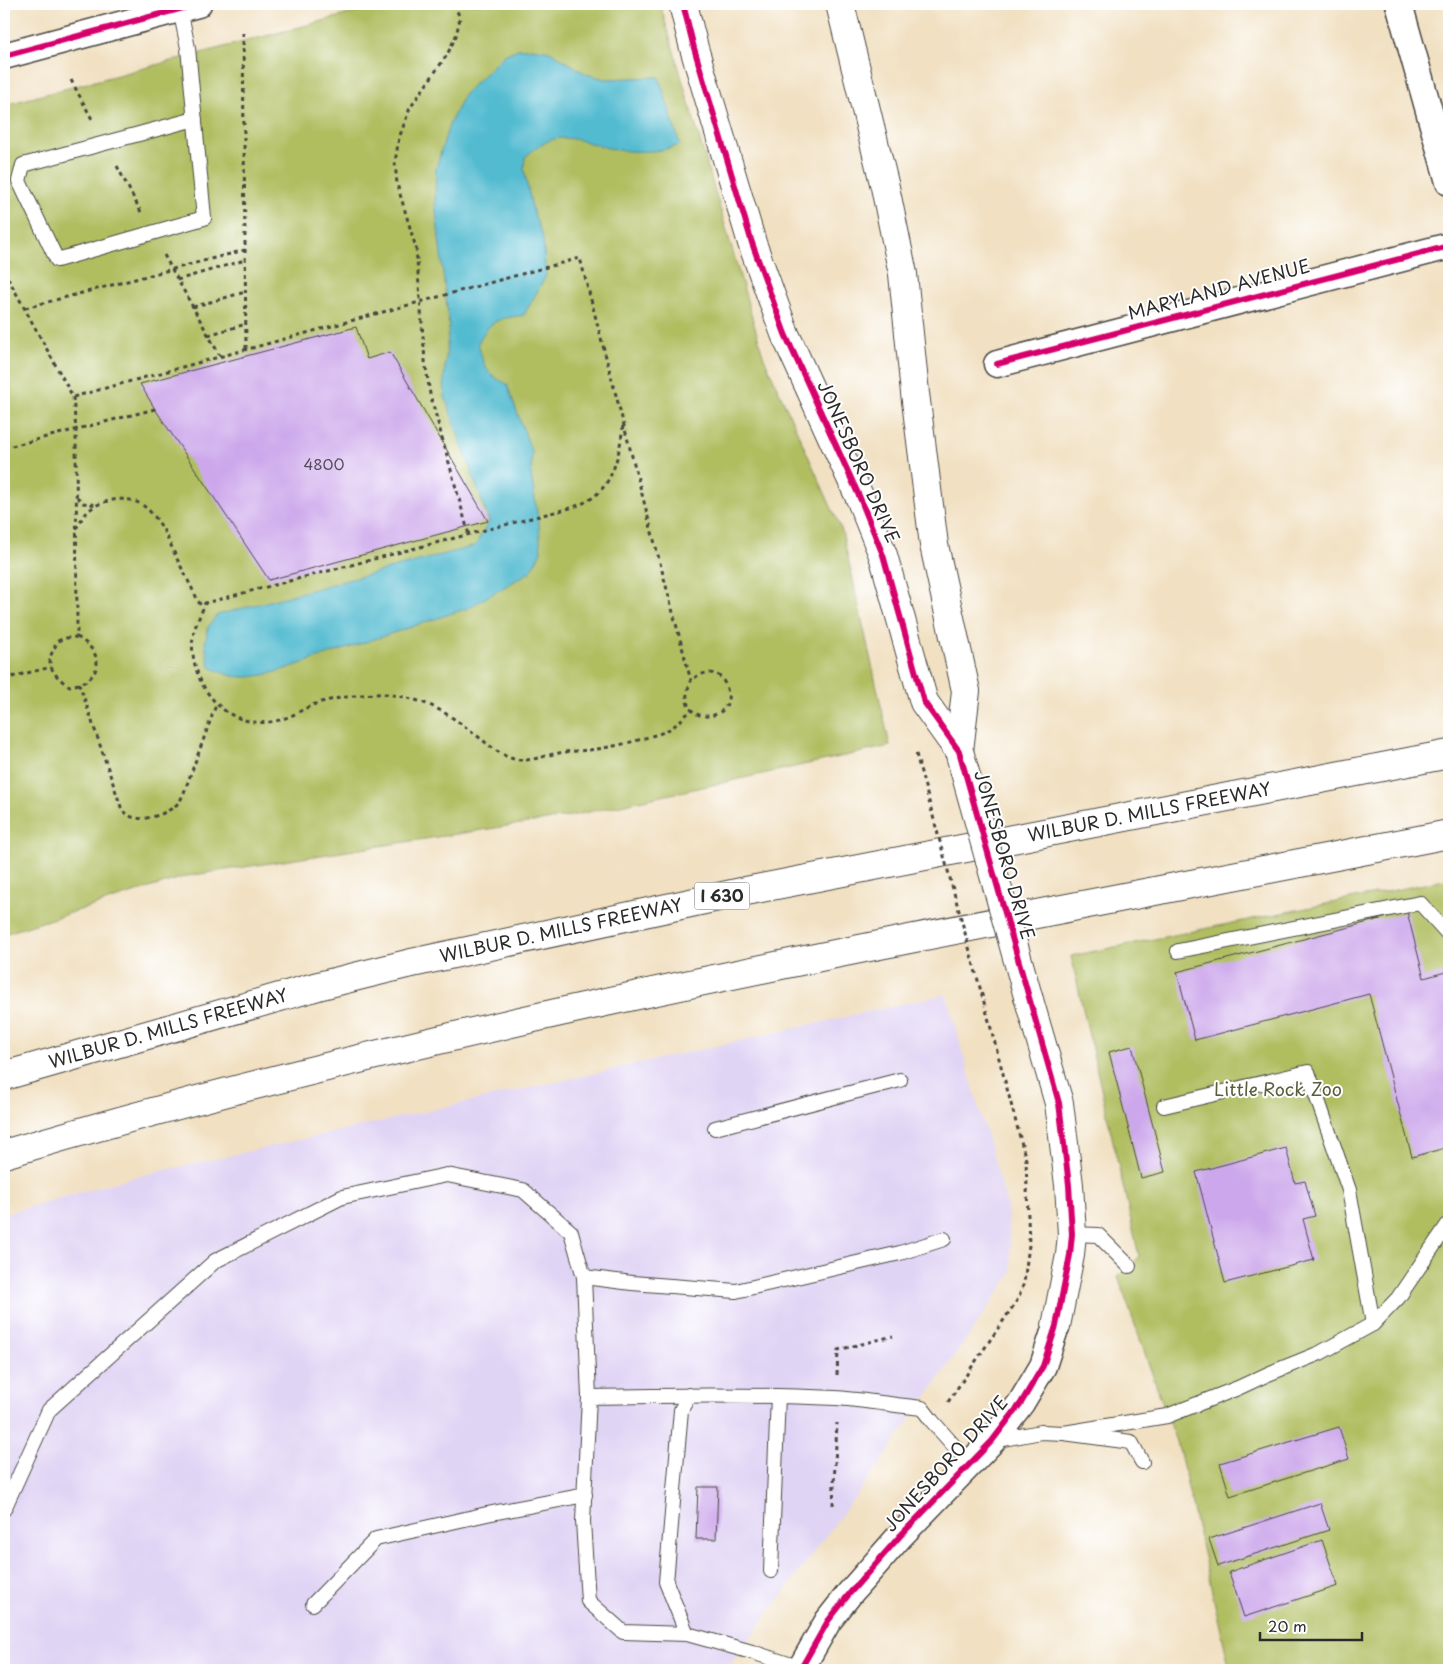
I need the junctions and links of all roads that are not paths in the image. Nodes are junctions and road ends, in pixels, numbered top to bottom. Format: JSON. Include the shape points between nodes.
{"nodes":[{"id":1,"x":683,"y":4,"type":"edge"},
{"id":2,"x":840,"y":4,"type":"edge"},
{"id":3,"x":1399,"y":4,"type":"edge"},
{"id":4,"x":189,"y":6,"type":"edge"},
{"id":5,"x":4,"y":56,"type":"edge"},
{"id":6,"x":195,"y":119,"type":"junction"},
{"id":7,"x":1449,"y":182,"type":"edge"},
{"id":8,"x":1449,"y":246,"type":"edge"},
{"id":9,"x":997,"y":364,"type":"dead end"},
{"id":10,"x":959,"y":751,"type":"junction"},
{"id":11,"x":1449,"y":754,"type":"edge"},
{"id":12,"x":1449,"y":834,"type":"edge"},
{"id":13,"x":1449,"y":935,"type":"edge"},
{"id":14,"x":1178,"y":951,"type":"dead end"},
{"id":15,"x":4,"y":1076,"type":"edge"},
{"id":16,"x":900,"y":1080,"type":"dead end"},
{"id":17,"x":1164,"y":1106,"type":"dead end"},
{"id":18,"x":716,"y":1128,"type":"dead end"},
{"id":19,"x":4,"y":1154,"type":"edge"},
{"id":20,"x":1449,"y":1223,"type":"edge"},
{"id":21,"x":1072,"y":1234,"type":"junction"},
{"id":22,"x":944,"y":1239,"type":"dead end"},
{"id":23,"x":1129,"y":1266,"type":"dead end"},
{"id":24,"x":584,"y":1277,"type":"junction"},
{"id":25,"x":1373,"y":1324,"type":"junction"},
{"id":26,"x":1056,"y":1326,"type":"joint"},
{"id":27,"x":689,"y":1395,"type":"junction"},
{"id":28,"x":778,"y":1396,"type":"junction"},
{"id":29,"x":589,"y":1397,"type":"junction"},
{"id":30,"x":1064,"y":1432,"type":"junction"},
{"id":31,"x":992,"y":1441,"type":"junction"},
{"id":32,"x":1142,"y":1462,"type":"dead end"},
{"id":33,"x":970,"y":1464,"type":"junction"},
{"id":34,"x":584,"y":1494,"type":"junction"},
{"id":35,"x":4,"y":1509,"type":"edge"},
{"id":36,"x":771,"y":1572,"type":"dead end"},
{"id":37,"x":313,"y":1604,"type":"dead end"},
{"id":38,"x":687,"y":1634,"type":"junction"},
{"id":39,"x":800,"y":1669,"type":"edge"}],
"edges":[{"from":1,"to":10,"type":"main road","name":"JONESBORO DRIVE","via":[[752,244],[785,334],[883,555],[924,702]]},
{"from":2,"to":10,"type":"main road","name":"JONESBORO DRIVE","via":[[903,274],[934,545],[966,691]]},
{"from":3,"to":7,"type":"street"},
{"from":4,"to":5,"type":"street"},
{"from":4,"to":6,"type":"lane","via":[[188,48]]},
{"from":6,"to":6,"type":"lane","via":[[204,218],[57,260],[19,181],[23,165]]},
{"from":8,"to":9,"type":"street","name":"MARYLAND AVENUE"},
{"from":10,"to":21,"type":"main road","name":"JONESBORO DRIVE","bridge":true,"via":[[1059,1103]]},
{"from":11,"to":15,"type":"main road","name":"WILBUR D. MILLS FREEWAY","number":"I 630","via":[[746,891],[407,964],[318,986]]},
{"from":12,"to":19,"type":"main road","via":[[772,967],[444,1038],[224,1092]]},
{"from":13,"to":14,"type":"lane","via":[[1420,903]]},
{"from":16,"to":18,"type":"lane"},
{"from":17,"to":25,"type":"lane","via":[[1308,1072],[1349,1190]]},
{"from":20,"to":25,"type":"lane","via":[[1398,1298]]},
{"from":21,"to":23,"type":"lane","via":[[1098,1235]]},
{"from":21,"to":26,"type":"main road","name":"JONESBORO DRIVE"},
{"from":22,"to":24,"type":"lane","via":[[900,1253],[736,1291]]},
{"from":24,"to":29,"type":"lane"},
{"from":24,"to":35,"type":"lane","via":[[571,1232],[523,1190],[447,1175],[342,1197],[214,1261],[49,1410]]},
{"from":25,"to":30,"type":"lane","via":[[1320,1353],[1167,1416]]},
{"from":26,"to":31,"type":"street","name":"JONESBORO DRIVE","via":[[1043,1366],[1021,1403]]},
{"from":27,"to":28,"type":"lane"},
{"from":27,"to":29,"type":"lane"},
{"from":27,"to":38,"type":"lane","via":[[681,1410],[666,1582]]},
{"from":28,"to":33,"type":"lane","via":[[838,1398],[922,1408]]},
{"from":28,"to":36,"type":"lane"},
{"from":29,"to":34,"type":"lane"},
{"from":30,"to":31,"type":"lane","via":[[1041,1432]]},
{"from":30,"to":32,"type":"lane","via":[[1131,1442]]},
{"from":31,"to":33,"type":"street","name":"JONESBORO DRIVE"},
{"from":33,"to":39,"type":"street","name":"JONESBORO DRIVE","via":[[850,1593],[828,1621]]},
{"from":34,"to":37,"type":"lane","via":[[376,1539]]},
{"from":34,"to":38,"type":"lane","via":[[588,1601],[623,1632]]},
{"from":38,"to":39,"type":"lane"}]}
